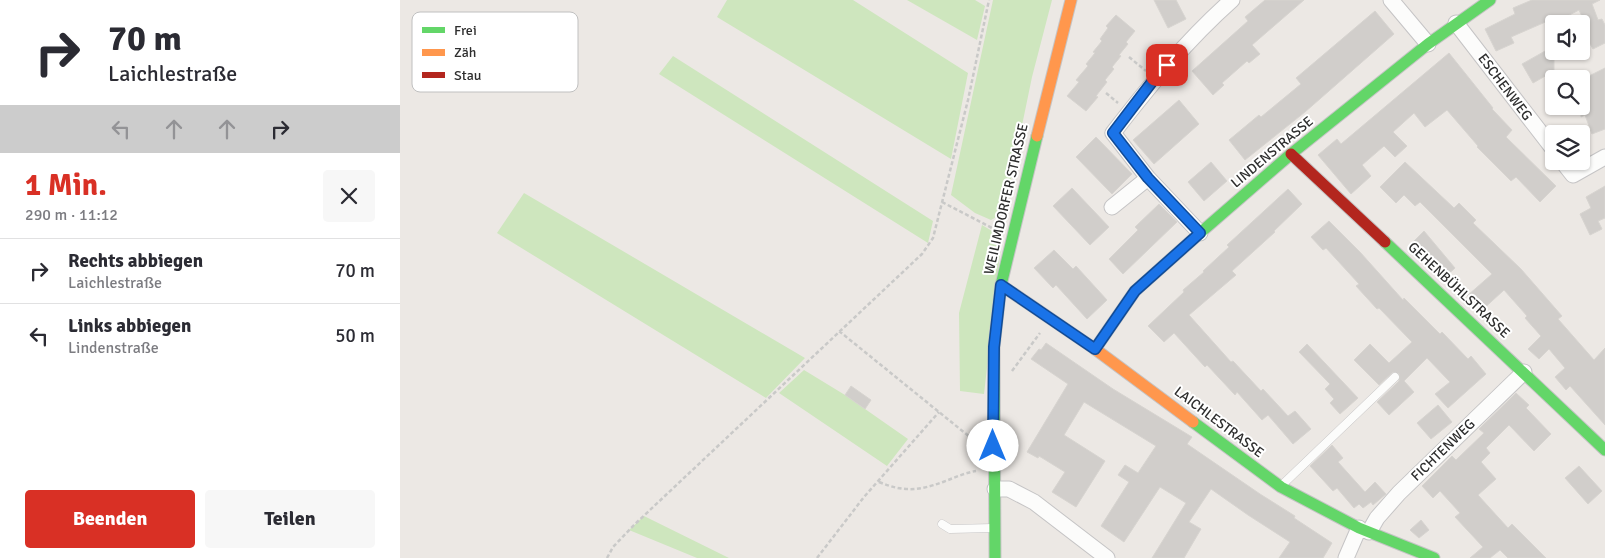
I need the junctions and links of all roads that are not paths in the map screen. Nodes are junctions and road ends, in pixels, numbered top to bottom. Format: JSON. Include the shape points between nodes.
{"nodes":[{"id":1,"x":1071,"y":0,"type":"edge"},
{"id":2,"x":1232,"y":0,"type":"edge"},
{"id":3,"x":1391,"y":0,"type":"edge"},
{"id":4,"x":1490,"y":0,"type":"edge"},
{"id":5,"x":1456,"y":23,"type":"junction"},
{"id":6,"x":1428,"y":44,"type":"junction"},
{"id":7,"x":1545,"y":138,"type":"edge"},
{"id":8,"x":1291,"y":154,"type":"junction"},
{"id":9,"x":1605,"y":157,"type":"edge"},
{"id":10,"x":1590,"y":165,"type":"edge"},
{"id":11,"x":1569,"y":170,"type":"edge"},
{"id":12,"x":1582,"y":170,"type":"edge"},
{"id":13,"x":1148,"y":178,"type":"junction"},
{"id":14,"x":1112,"y":207,"type":"dead end"},
{"id":15,"x":1200,"y":233,"type":"junction"},
{"id":16,"x":1001,"y":285,"type":"junction"},
{"id":17,"x":1095,"y":349,"type":"junction"},
{"id":18,"x":1524,"y":372,"type":"junction"},
{"id":19,"x":1395,"y":377,"type":"dead end"},
{"id":20,"x":1605,"y":450,"type":"edge"},
{"id":21,"x":1281,"y":487,"type":"junction"},
{"id":22,"x":995,"y":489,"type":"junction"},
{"id":23,"x":942,"y":524,"type":"dead end"},
{"id":24,"x":995,"y":528,"type":"junction"},
{"id":25,"x":1364,"y":530,"type":"junction"},
{"id":26,"x":995,"y":558,"type":"edge"},
{"id":27,"x":1107,"y":558,"type":"edge"},
{"id":28,"x":1346,"y":558,"type":"edge"},
{"id":29,"x":1434,"y":558,"type":"edge"}],
"edges":[{"from":1,"to":16,"type":"street","name":"WEILIMDORFER STRASSE"},
{"from":2,"to":13,"type":"street","via":[[1155,78],[1113,133]]},
{"from":3,"to":6,"type":"street"},
{"from":4,"to":5,"type":"street","name":"LINDENSTRASSE"},
{"from":5,"to":6,"type":"street","name":"LINDENSTRASSE"},
{"from":5,"to":7,"type":"street","name":"ESCHENWEG"},
{"from":6,"to":8,"type":"street","name":"LINDENSTRASSE"},
{"from":8,"to":15,"type":"street","name":"LINDENSTRASSE"},
{"from":8,"to":18,"type":"street","name":"GEHENBÜHLSTRASSE"},
{"from":9,"to":10,"type":"street"},
{"from":11,"to":12,"type":"street","via":[[1573,175]]},
{"from":13,"to":14,"type":"street"},
{"from":13,"to":15,"type":"street"},
{"from":15,"to":17,"type":"street","name":"LINDENSTRASSE","via":[[1135,291]]},
{"from":16,"to":17,"type":"street","name":"LAICHLESTRASSE"},
{"from":16,"to":22,"type":"street","name":"WEILIMDORFER STRASSE","via":[[994,347]]},
{"from":17,"to":21,"type":"street","name":"LAICHLESTRASSE"},
{"from":18,"to":20,"type":"street","name":"GEHENBÜHLSTRASSE"},
{"from":18,"to":25,"type":"street","name":"FICHTENWEG"},
{"from":19,"to":21,"type":"lane"},
{"from":21,"to":25,"type":"street","name":"LAICHLESTRASSE"},
{"from":22,"to":24,"type":"street","name":"WEILIMDORFER STRASSE"},
{"from":22,"to":27,"type":"street","via":[[1009,489],[1034,502]]},
{"from":23,"to":24,"type":"lane","via":[[950,529]]},
{"from":24,"to":26,"type":"street","name":"WEILIMDORFER STRASSE"},
{"from":25,"to":28,"type":"street","name":"FICHTENWEG"},
{"from":25,"to":29,"type":"street","name":"LAICHLESTRASSE"}]}
